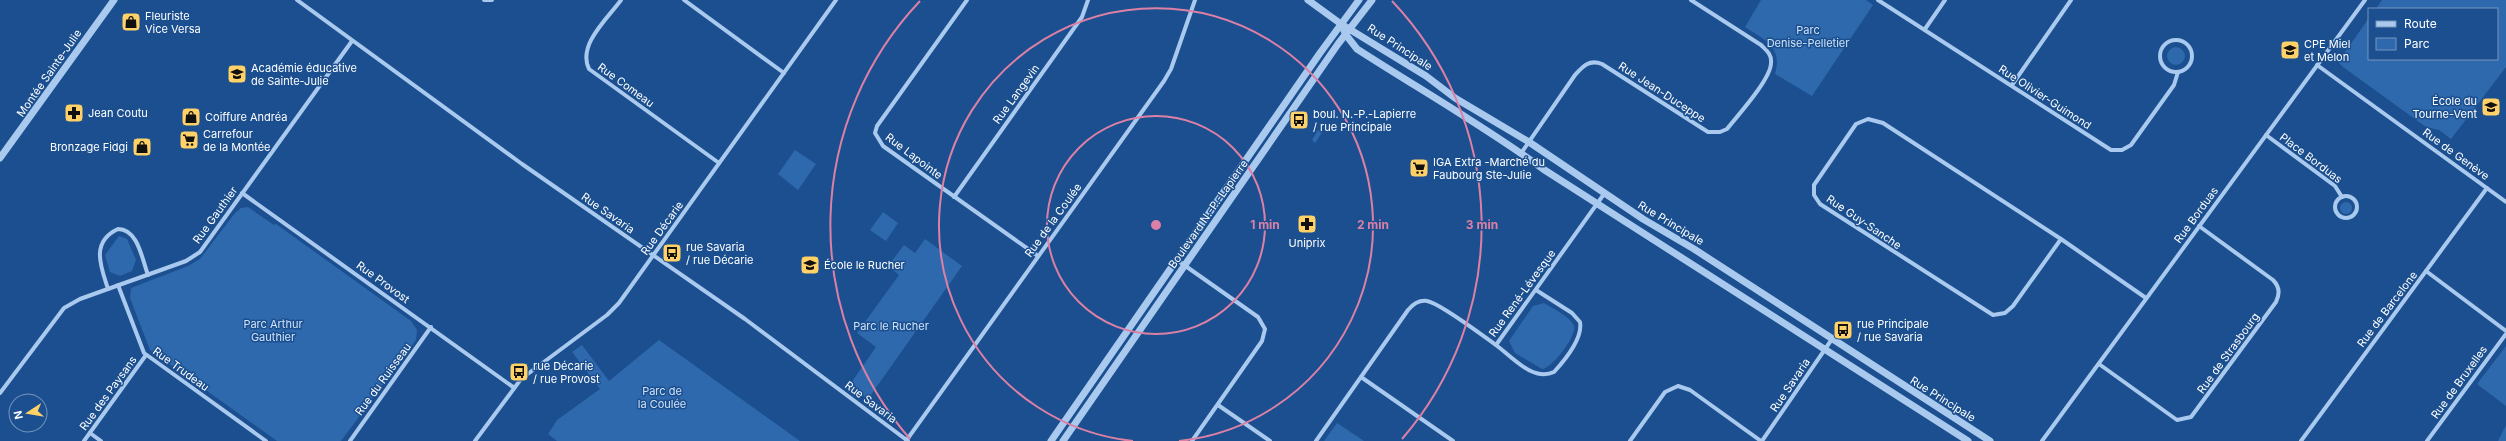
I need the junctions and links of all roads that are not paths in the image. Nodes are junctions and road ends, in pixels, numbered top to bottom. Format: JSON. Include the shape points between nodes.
{"nodes":[{"id":1,"x":114,"y":0,"type":"edge"},
{"id":2,"x":297,"y":0,"type":"edge"},
{"id":3,"x":484,"y":0,"type":"edge"},
{"id":4,"x":492,"y":0,"type":"edge"},
{"id":5,"x":621,"y":0,"type":"edge"},
{"id":6,"x":684,"y":0,"type":"edge"},
{"id":7,"x":836,"y":0,"type":"edge"},
{"id":8,"x":967,"y":0,"type":"edge"},
{"id":9,"x":1088,"y":0,"type":"edge"},
{"id":10,"x":1195,"y":0,"type":"edge"},
{"id":11,"x":1308,"y":0,"type":"edge"},
{"id":12,"x":1359,"y":0,"type":"edge"},
{"id":13,"x":1372,"y":0,"type":"edge"},
{"id":14,"x":1691,"y":0,"type":"edge"},
{"id":15,"x":1878,"y":0,"type":"edge"},
{"id":16,"x":1945,"y":0,"type":"edge"},
{"id":17,"x":2071,"y":0,"type":"edge"},
{"id":18,"x":2365,"y":0,"type":"edge"},
{"id":19,"x":1341,"y":24,"type":"junction"},
{"id":20,"x":1351,"y":29,"type":"junction"},
{"id":21,"x":1924,"y":29,"type":"junction"},
{"id":22,"x":1346,"y":36,"type":"junction"},
{"id":23,"x":352,"y":41,"type":"junction"},
{"id":24,"x":2316,"y":65,"type":"junction"},
{"id":25,"x":2178,"y":72,"type":"junction"},
{"id":26,"x":784,"y":73,"type":"junction"},
{"id":27,"x":2012,"y":86,"type":"junction"},
{"id":28,"x":2266,"y":135,"type":"junction"},
{"id":29,"x":1529,"y":142,"type":"junction"},
{"id":30,"x":1522,"y":152,"type":"junction"},
{"id":31,"x":0,"y":158,"type":"edge"},
{"id":32,"x":719,"y":163,"type":"junction"},
{"id":33,"x":2487,"y":188,"type":"junction"},
{"id":34,"x":242,"y":193,"type":"junction"},
{"id":35,"x":1604,"y":194,"type":"junction"},
{"id":36,"x":954,"y":197,"type":"junction"},
{"id":37,"x":2342,"y":197,"type":"junction"},
{"id":38,"x":2506,"y":202,"type":"edge"},
{"id":39,"x":1598,"y":204,"type":"junction"},
{"id":40,"x":2200,"y":226,"type":"junction"},
{"id":41,"x":2061,"y":239,"type":"junction"},
{"id":42,"x":653,"y":256,"type":"junction"},
{"id":43,"x":1038,"y":256,"type":"junction"},
{"id":44,"x":1177,"y":260,"type":"junction"},
{"id":45,"x":1185,"y":266,"type":"junction"},
{"id":46,"x":2426,"y":272,"type":"junction"},
{"id":47,"x":148,"y":275,"type":"junction"},
{"id":48,"x":118,"y":285,"type":"junction"},
{"id":49,"x":108,"y":289,"type":"junction"},
{"id":50,"x":1536,"y":290,"type":"junction"},
{"id":51,"x":2146,"y":298,"type":"junction"},
{"id":52,"x":431,"y":327,"type":"junction"},
{"id":53,"x":2506,"y":332,"type":"edge"},
{"id":54,"x":1832,"y":339,"type":"junction"},
{"id":55,"x":1496,"y":345,"type":"junction"},
{"id":56,"x":1824,"y":350,"type":"junction"},
{"id":57,"x":146,"y":355,"type":"junction"},
{"id":58,"x":2099,"y":364,"type":"junction"},
{"id":59,"x":1361,"y":377,"type":"junction"},
{"id":60,"x":513,"y":387,"type":"junction"},
{"id":61,"x":0,"y":393,"type":"edge"},
{"id":62,"x":1218,"y":405,"type":"junction"},
{"id":63,"x":90,"y":433,"type":"junction"},
{"id":64,"x":84,"y":441,"type":"edge"},
{"id":65,"x":101,"y":441,"type":"edge"},
{"id":66,"x":266,"y":441,"type":"edge"},
{"id":67,"x":350,"y":441,"type":"edge"},
{"id":68,"x":475,"y":441,"type":"edge"},
{"id":69,"x":907,"y":441,"type":"edge"},
{"id":70,"x":1051,"y":441,"type":"edge"},
{"id":71,"x":1063,"y":441,"type":"edge"},
{"id":72,"x":1192,"y":441,"type":"edge"},
{"id":73,"x":1270,"y":441,"type":"edge"},
{"id":74,"x":1316,"y":441,"type":"edge"},
{"id":75,"x":1453,"y":441,"type":"edge"},
{"id":76,"x":1630,"y":441,"type":"edge"},
{"id":77,"x":1762,"y":441,"type":"edge"},
{"id":78,"x":1968,"y":441,"type":"edge"},
{"id":79,"x":1990,"y":441,"type":"edge"},
{"id":80,"x":2042,"y":441,"type":"edge"},
{"id":81,"x":2301,"y":441,"type":"edge"},
{"id":82,"x":2427,"y":441,"type":"edge"}],
"edges":[{"from":1,"to":31,"type":"street","name":"Montée Sainte-Julie"},
{"from":2,"to":23,"type":"street","name":"Rue Savaria"},
{"from":3,"to":4,"type":"street"},
{"from":5,"to":32,"type":"street","name":"Rue Comeau","via":[[587,48],[585,58],[589,69]]},
{"from":6,"to":26,"type":"street"},
{"from":7,"to":26,"type":"street","name":"Rue Décarie"},
{"from":8,"to":36,"type":"street","name":"Rue Lapointe","via":[[875,133],[883,146]]},
{"from":9,"to":36,"type":"street","name":"Rue Langevin","via":[[1082,17]]},
{"from":10,"to":43,"type":"street","name":"Rue de la Coulée","via":[[1168,75]]},
{"from":11,"to":19,"type":"street","name":"Rue Principale"},
{"from":12,"to":19,"type":"street","name":"Boulevard N.-P.-Lapierre"},
{"from":13,"to":20,"type":"street","name":"Boulevard N.-P.-Lapierre"},
{"from":14,"to":29,"type":"street","name":"Rue Jean-Duceppe","via":[[1766,49],[1771,58],[1770,70],[1727,129],[1708,132],[1602,64],[1592,62],[1583,65],[1575,75]]},
{"from":15,"to":21,"type":"street","name":"Rue Olivier-Guimond"},
{"from":16,"to":21,"type":"street"},
{"from":17,"to":27,"type":"street"},
{"from":18,"to":24,"type":"street","name":"Rue Borduas"},
{"from":19,"to":20,"type":"street","name":"Rue Principale"},
{"from":19,"to":22,"type":"street","name":"Rue Principale"},
{"from":19,"to":44,"type":"street","name":"Boulevard N.-P.-Lapierre"},
{"from":20,"to":22,"type":"street","name":"Boulevard N.-P.-Lapierre"},
{"from":20,"to":29,"type":"street","name":"Rue Principale","via":[[1426,76],[1454,98]]},
{"from":21,"to":27,"type":"street","name":"Rue Olivier-Guimond"},
{"from":22,"to":30,"type":"street","name":"Rue Principale","via":[[1357,49]]},
{"from":22,"to":45,"type":"street","name":"Boulevard N.-P.-Lapierre"},
{"from":23,"to":34,"type":"street","name":"Rue Gauthier"},
{"from":23,"to":42,"type":"street","name":"Rue Savaria"},
{"from":24,"to":28,"type":"street","name":"Rue Borduas"},
{"from":24,"to":33,"type":"street","name":"Rue de Genève"},
{"from":25,"to":25,"type":"street","name":"Rue Olivier-Guimond","via":[[2187,69],[2192,56],[2189,47],[2183,42],[2173,40],[2161,49],[2160,60],[2168,69]]},
{"from":25,"to":27,"type":"street","name":"Rue Olivier-Guimond","via":[[2174,85],[2131,145],[2115,151]]},
{"from":26,"to":32,"type":"street","name":"Rue Décarie"},
{"from":28,"to":37,"type":"street","name":"Place Borduas","via":[[2335,186]]},
{"from":28,"to":40,"type":"street","name":"Rue Borduas"},
{"from":29,"to":30,"type":"street","name":"Rue Jean-Duceppe"},
{"from":29,"to":35,"type":"street","name":"Rue Principale"},
{"from":30,"to":39,"type":"street","name":"Rue Principale","via":[[1543,170]]},
{"from":32,"to":42,"type":"street","name":"Rue Décarie"},
{"from":33,"to":38,"type":"street","name":"Rue de Genève"},
{"from":33,"to":46,"type":"street","name":"Rue de Barcelone"},
{"from":34,"to":47,"type":"street","name":"Rue Gauthier","via":[[209,242],[197,254],[186,261]]},
{"from":34,"to":52,"type":"street","name":"Rue Provost"},
{"from":35,"to":39,"type":"street","name":"Rue René-Lévesque"},
{"from":35,"to":54,"type":"street","name":"Rue Principale"},
{"from":36,"to":43,"type":"street","name":"Rue Lapointe"},
{"from":37,"to":37,"type":"street","name":"Place Borduas","via":[[2335,204],[2335,211],[2343,218],[2350,218],[2356,213],[2357,203],[2349,196]]},
{"from":39,"to":50,"type":"street","name":"Rue René-Lévesque"},
{"from":39,"to":56,"type":"street","name":"Rue Principale"},
{"from":40,"to":51,"type":"street","name":"Rue Borduas"},
{"from":40,"to":58,"type":"street","name":"Rue de Strasbourg","via":[[2270,277],[2277,286],[2279,295],[2213,389],[2192,417],[2177,420]]},
{"from":41,"to":41,"type":"street","name":"Rue Guy-Sanche","via":[[2013,306],[2005,314],[1993,315],[1820,204],[1814,195],[1814,185],[1856,124],[1871,119],[1882,123]]},
{"from":41,"to":51,"type":"street","name":"Rue Guy-Sanche"},
{"from":42,"to":60,"type":"street","name":"Rue Décarie","via":[[611,312]]},
{"from":42,"to":69,"type":"street","name":"Rue Savaria","via":[[745,319]]},
{"from":43,"to":69,"type":"street","name":"Rue de la Coulée"},
{"from":44,"to":45,"type":"street"},
{"from":44,"to":70,"type":"street","name":"Boulevard N.-P.-Lapierre"},
{"from":45,"to":62,"type":"street","via":[[1258,318],[1265,329],[1262,341]]},
{"from":45,"to":71,"type":"street","name":"Boulevard N.-P.-Lapierre"},
{"from":46,"to":53,"type":"street"},
{"from":46,"to":81,"type":"street","name":"Rue de Barcelone"},
{"from":47,"to":48,"type":"street","name":"Rue Gauthier"},
{"from":47,"to":49,"type":"street","via":[[134,236],[129,231],[118,229],[108,236],[99,253]]},
{"from":48,"to":49,"type":"street","name":"Rue Gauthier"},
{"from":48,"to":57,"type":"street","name":"Rue Trudeau","via":[[140,346]]},
{"from":49,"to":61,"type":"street","name":"Rue Gauthier","via":[[74,302],[60,311]]},
{"from":50,"to":55,"type":"street","name":"Rue René-Lévesque"},
{"from":50,"to":55,"type":"street","via":[[1572,313],[1580,322],[1580,335],[1565,357],[1554,372],[1540,375],[1529,370]]},
{"from":51,"to":58,"type":"street","name":"Rue Borduas"},
{"from":52,"to":60,"type":"street","name":"Rue Provost"},
{"from":52,"to":67,"type":"street","name":"Rue du Ruisseau"},
{"from":53,"to":82,"type":"street","name":"Rue de Bruxelles"},
{"from":54,"to":56,"type":"street","name":"Rue Savaria"},
{"from":54,"to":79,"type":"street","name":"Rue Principale"},
{"from":55,"to":59,"type":"street","name":"Rue René-Lévesque","via":[[1434,304],[1421,301],[1408,310]]},
{"from":56,"to":77,"type":"street","name":"Rue Savaria"},
{"from":56,"to":78,"type":"street","name":"Rue Principale"},
{"from":57,"to":63,"type":"street","name":"Rue des Paysans"},
{"from":57,"to":66,"type":"street","name":"Rue Trudeau"},
{"from":58,"to":80,"type":"street","name":"Rue Borduas"},
{"from":59,"to":74,"type":"street","name":"Rue René-Lévesque"},
{"from":59,"to":75,"type":"street"},
{"from":60,"to":68,"type":"street","name":"Rue Décarie"},
{"from":62,"to":72,"type":"street"},
{"from":62,"to":73,"type":"street"},
{"from":63,"to":64,"type":"street","name":"Rue des Paysans"},
{"from":63,"to":65,"type":"street"},
{"from":76,"to":77,"type":"street","via":[[1665,392],[1678,386],[1690,390]]}]}
